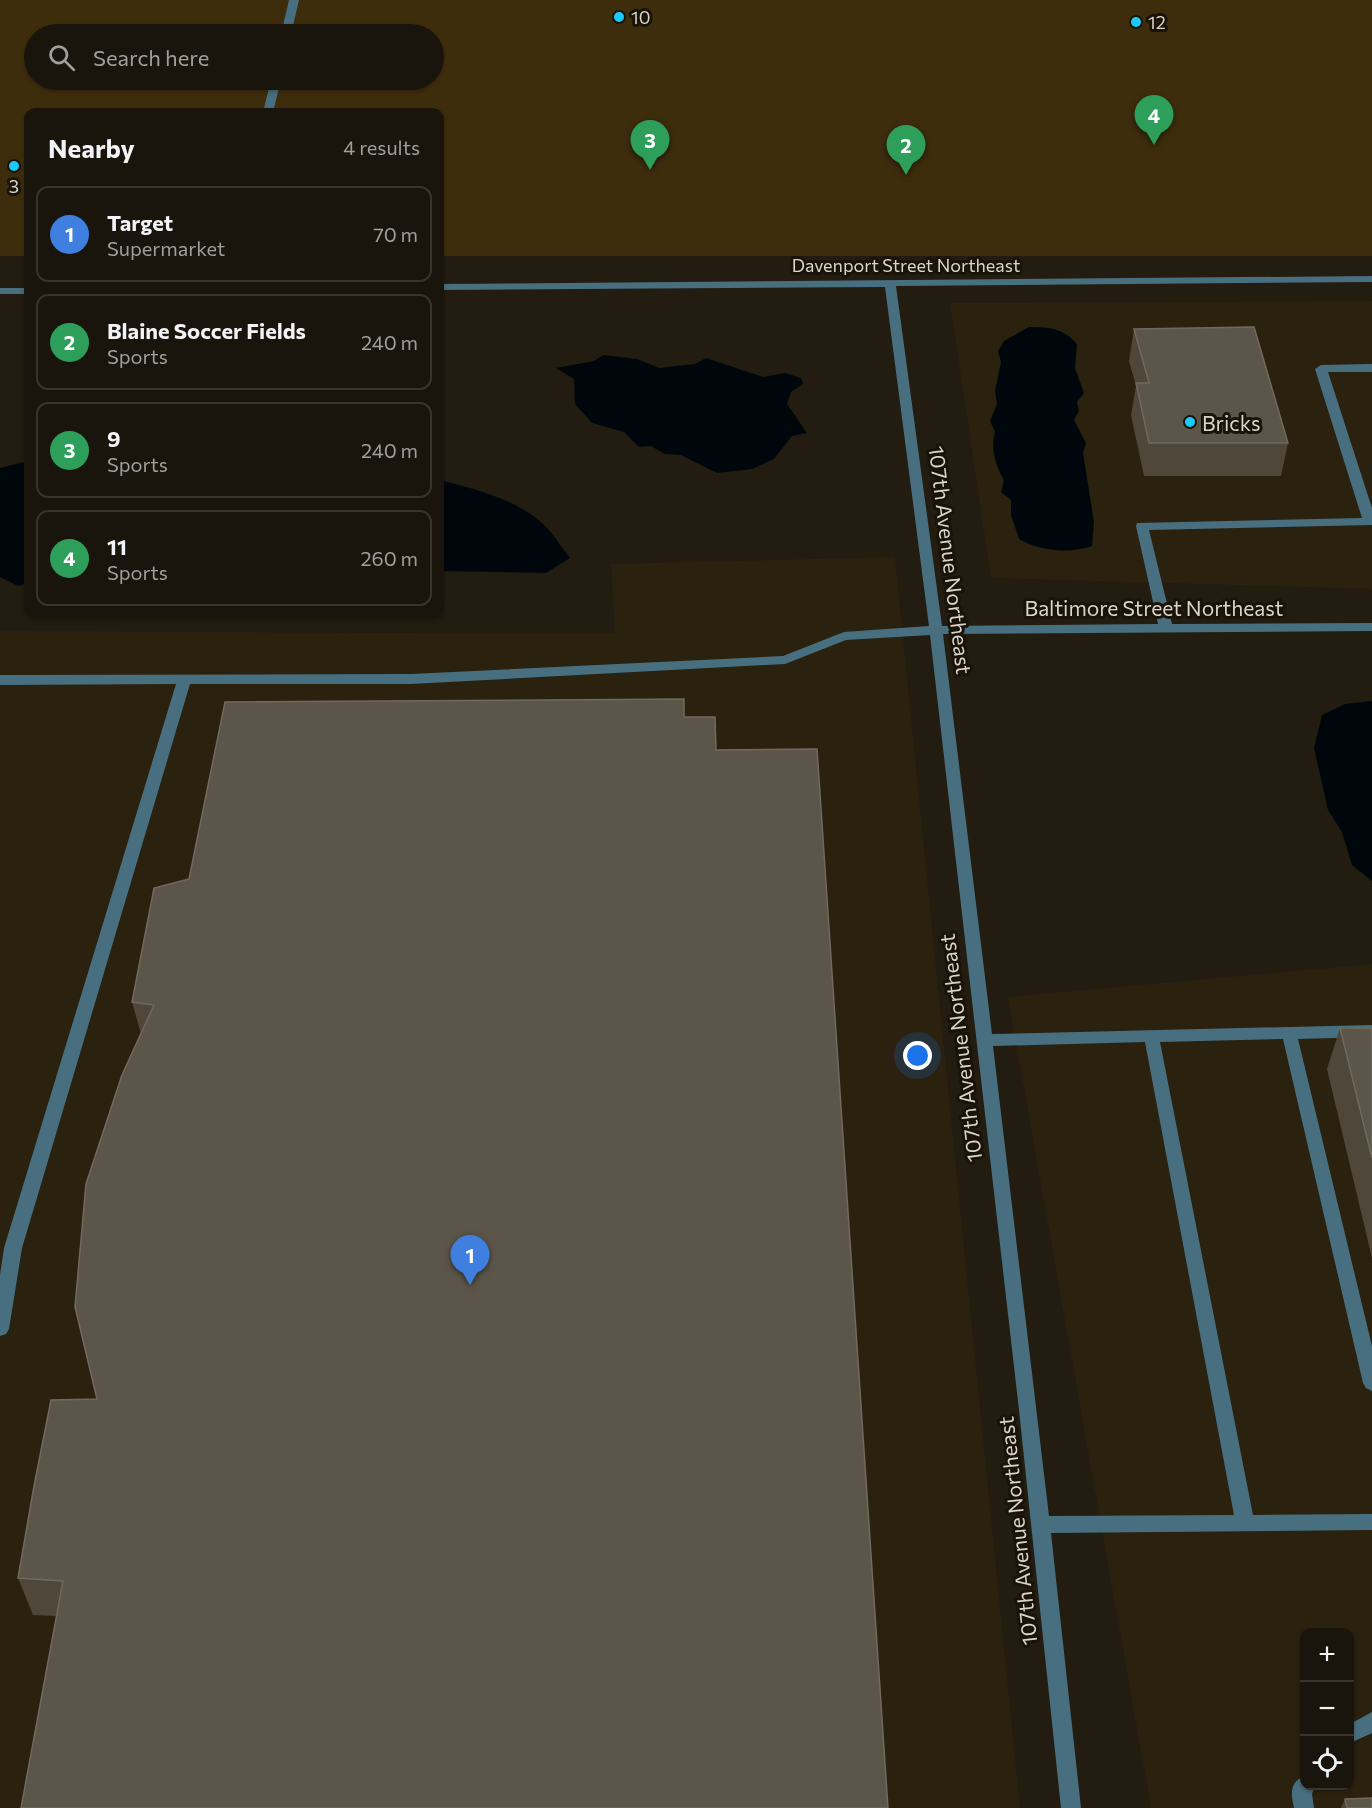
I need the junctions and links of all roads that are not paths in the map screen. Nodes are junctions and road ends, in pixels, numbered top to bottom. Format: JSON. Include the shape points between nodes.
{"nodes":[{"id":1,"x":294,"y":0,"type":"edge"},
{"id":2,"x":288,"y":24,"type":"edge"},
{"id":3,"x":274,"y":90,"type":"edge"},
{"id":4,"x":269,"y":108,"type":"edge"},
{"id":5,"x":1372,"y":279,"type":"edge"},
{"id":6,"x":890,"y":283,"type":"junction"},
{"id":7,"x":444,"y":287,"type":"edge"},
{"id":8,"x":0,"y":291,"type":"edge"},
{"id":9,"x":24,"y":291,"type":"edge"},
{"id":10,"x":1372,"y":368,"type":"edge"},
{"id":11,"x":1371,"y":522,"type":"edge"},
{"id":12,"x":1166,"y":627,"type":"junction"},
{"id":13,"x":1372,"y":627,"type":"edge"},
{"id":14,"x":936,"y":630,"type":"junction"},
{"id":15,"x":0,"y":680,"type":"edge"},
{"id":16,"x":184,"y":680,"type":"junction"},
{"id":17,"x":1372,"y":1030,"type":"edge"},
{"id":18,"x":1288,"y":1032,"type":"junction"},
{"id":19,"x":1151,"y":1035,"type":"junction"},
{"id":20,"x":983,"y":1040,"type":"junction"},
{"id":21,"x":0,"y":1329,"type":"edge"},
{"id":22,"x":1372,"y":1383,"type":"edge"},
{"id":23,"x":1372,"y":1522,"type":"edge"},
{"id":24,"x":1245,"y":1523,"type":"junction"},
{"id":25,"x":1040,"y":1525,"type":"junction"},
{"id":26,"x":1372,"y":1722,"type":"edge"},
{"id":27,"x":1354,"y":1732,"type":"edge"},
{"id":28,"x":1302,"y":1790,"type":"edge"},
{"id":29,"x":1071,"y":1808,"type":"edge"},
{"id":30,"x":1304,"y":1808,"type":"edge"}],
"edges":[{"from":1,"to":2,"type":"street"},
{"from":3,"to":4,"type":"street"},
{"from":5,"to":6,"type":"street","name":"Davenport Street Northeast"},
{"from":6,"to":7,"type":"street","name":"Davenport Street Northeast"},
{"from":6,"to":14,"type":"street","name":"107th Avenue Northeast"},
{"from":8,"to":9,"type":"street"},
{"from":10,"to":11,"type":"street","via":[[1321,369]]},
{"from":11,"to":12,"type":"street","via":[[1142,526]]},
{"from":12,"to":13,"type":"street","name":"Baltimore Street Northeast"},
{"from":12,"to":14,"type":"street","name":"Baltimore Street Northeast"},
{"from":14,"to":16,"type":"street","name":"Baltimore Street Northeast","via":[[844,636],[785,660],[411,679]]},
{"from":14,"to":20,"type":"street","name":"107th Avenue Northeast"},
{"from":15,"to":16,"type":"street","name":"Baltimore Street Northeast"},
{"from":16,"to":21,"type":"street","via":[[13,1248]]},
{"from":17,"to":18,"type":"street"},
{"from":18,"to":19,"type":"street"},
{"from":18,"to":22,"type":"street"},
{"from":19,"to":20,"type":"street"},
{"from":19,"to":24,"type":"street"},
{"from":20,"to":25,"type":"street","name":"107th Avenue Northeast"},
{"from":23,"to":24,"type":"street"},
{"from":24,"to":25,"type":"street"},
{"from":25,"to":29,"type":"street","name":"107th Avenue Northeast"},
{"from":26,"to":27,"type":"street"},
{"from":28,"to":30,"type":"street"}]}
